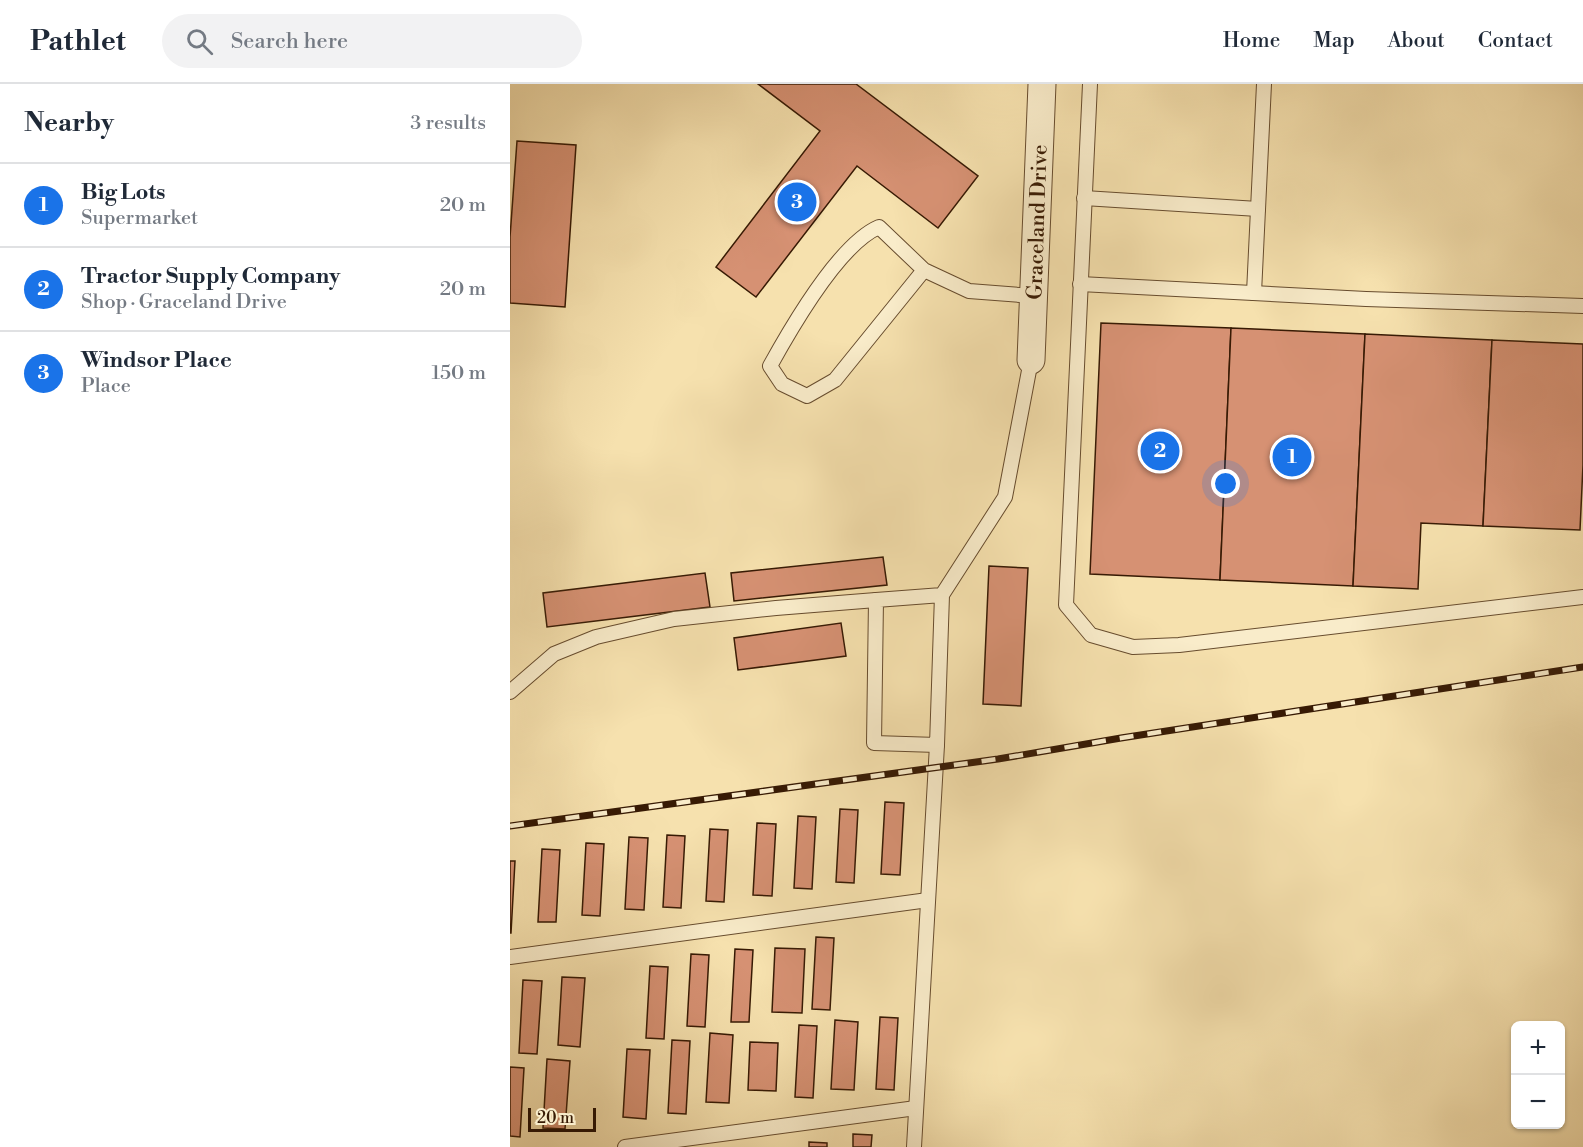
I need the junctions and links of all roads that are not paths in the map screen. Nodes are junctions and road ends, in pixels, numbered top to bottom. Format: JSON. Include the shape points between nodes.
{"nodes":[{"id":1,"x":1042,"y":84,"type":"edge"},
{"id":2,"x":1090,"y":84,"type":"edge"},
{"id":3,"x":1264,"y":84,"type":"edge"},
{"id":4,"x":1084,"y":198,"type":"junction"},
{"id":5,"x":1258,"y":209,"type":"junction"},
{"id":6,"x":924,"y":270,"type":"junction"},
{"id":7,"x":1080,"y":284,"type":"junction"},
{"id":8,"x":1254,"y":293,"type":"junction"},
{"id":9,"x":1034,"y":296,"type":"junction"},
{"id":10,"x":1583,"y":306,"type":"edge"},
{"id":11,"x":1031,"y":360,"type":"joint"},
{"id":12,"x":942,"y":595,"type":"junction"},
{"id":13,"x":1583,"y":597,"type":"edge"},
{"id":14,"x":876,"y":600,"type":"junction"},
{"id":15,"x":510,"y":692,"type":"edge"},
{"id":16,"x":938,"y":745,"type":"junction"},
{"id":17,"x":928,"y":900,"type":"junction"},
{"id":18,"x":510,"y":957,"type":"edge"},
{"id":19,"x":916,"y":1108,"type":"junction"},
{"id":20,"x":625,"y":1147,"type":"edge"},
{"id":21,"x":914,"y":1147,"type":"edge"}],
"edges":[{"from":1,"to":9,"type":"street","name":"Graceland Drive"},
{"from":2,"to":4,"type":"lane"},
{"from":3,"to":5,"type":"lane"},
{"from":4,"to":5,"type":"lane"},
{"from":4,"to":7,"type":"lane"},
{"from":5,"to":8,"type":"lane"},
{"from":6,"to":6,"type":"lane","via":[[835,380],[807,396],[782,384],[771,366],[795,322],[841,259],[869,232],[879,227]]},
{"from":6,"to":9,"type":"lane","via":[[969,291]]},
{"from":7,"to":8,"type":"lane"},
{"from":7,"to":13,"type":"lane","via":[[1066,605],[1091,635],[1133,647],[1179,645]]},
{"from":8,"to":10,"type":"lane"},
{"from":9,"to":11,"type":"street","name":"Graceland Drive"},
{"from":11,"to":12,"type":"lane","via":[[1005,497]]},
{"from":12,"to":14,"type":"lane"},
{"from":12,"to":16,"type":"lane"},
{"from":14,"to":15,"type":"lane","via":[[674,620],[596,637],[554,654]]},
{"from":14,"to":16,"type":"lane","via":[[874,743]]},
{"from":16,"to":17,"type":"lane"},
{"from":17,"to":18,"type":"lane"},
{"from":17,"to":19,"type":"lane"},
{"from":19,"to":20,"type":"lane"},
{"from":19,"to":21,"type":"lane"}]}
